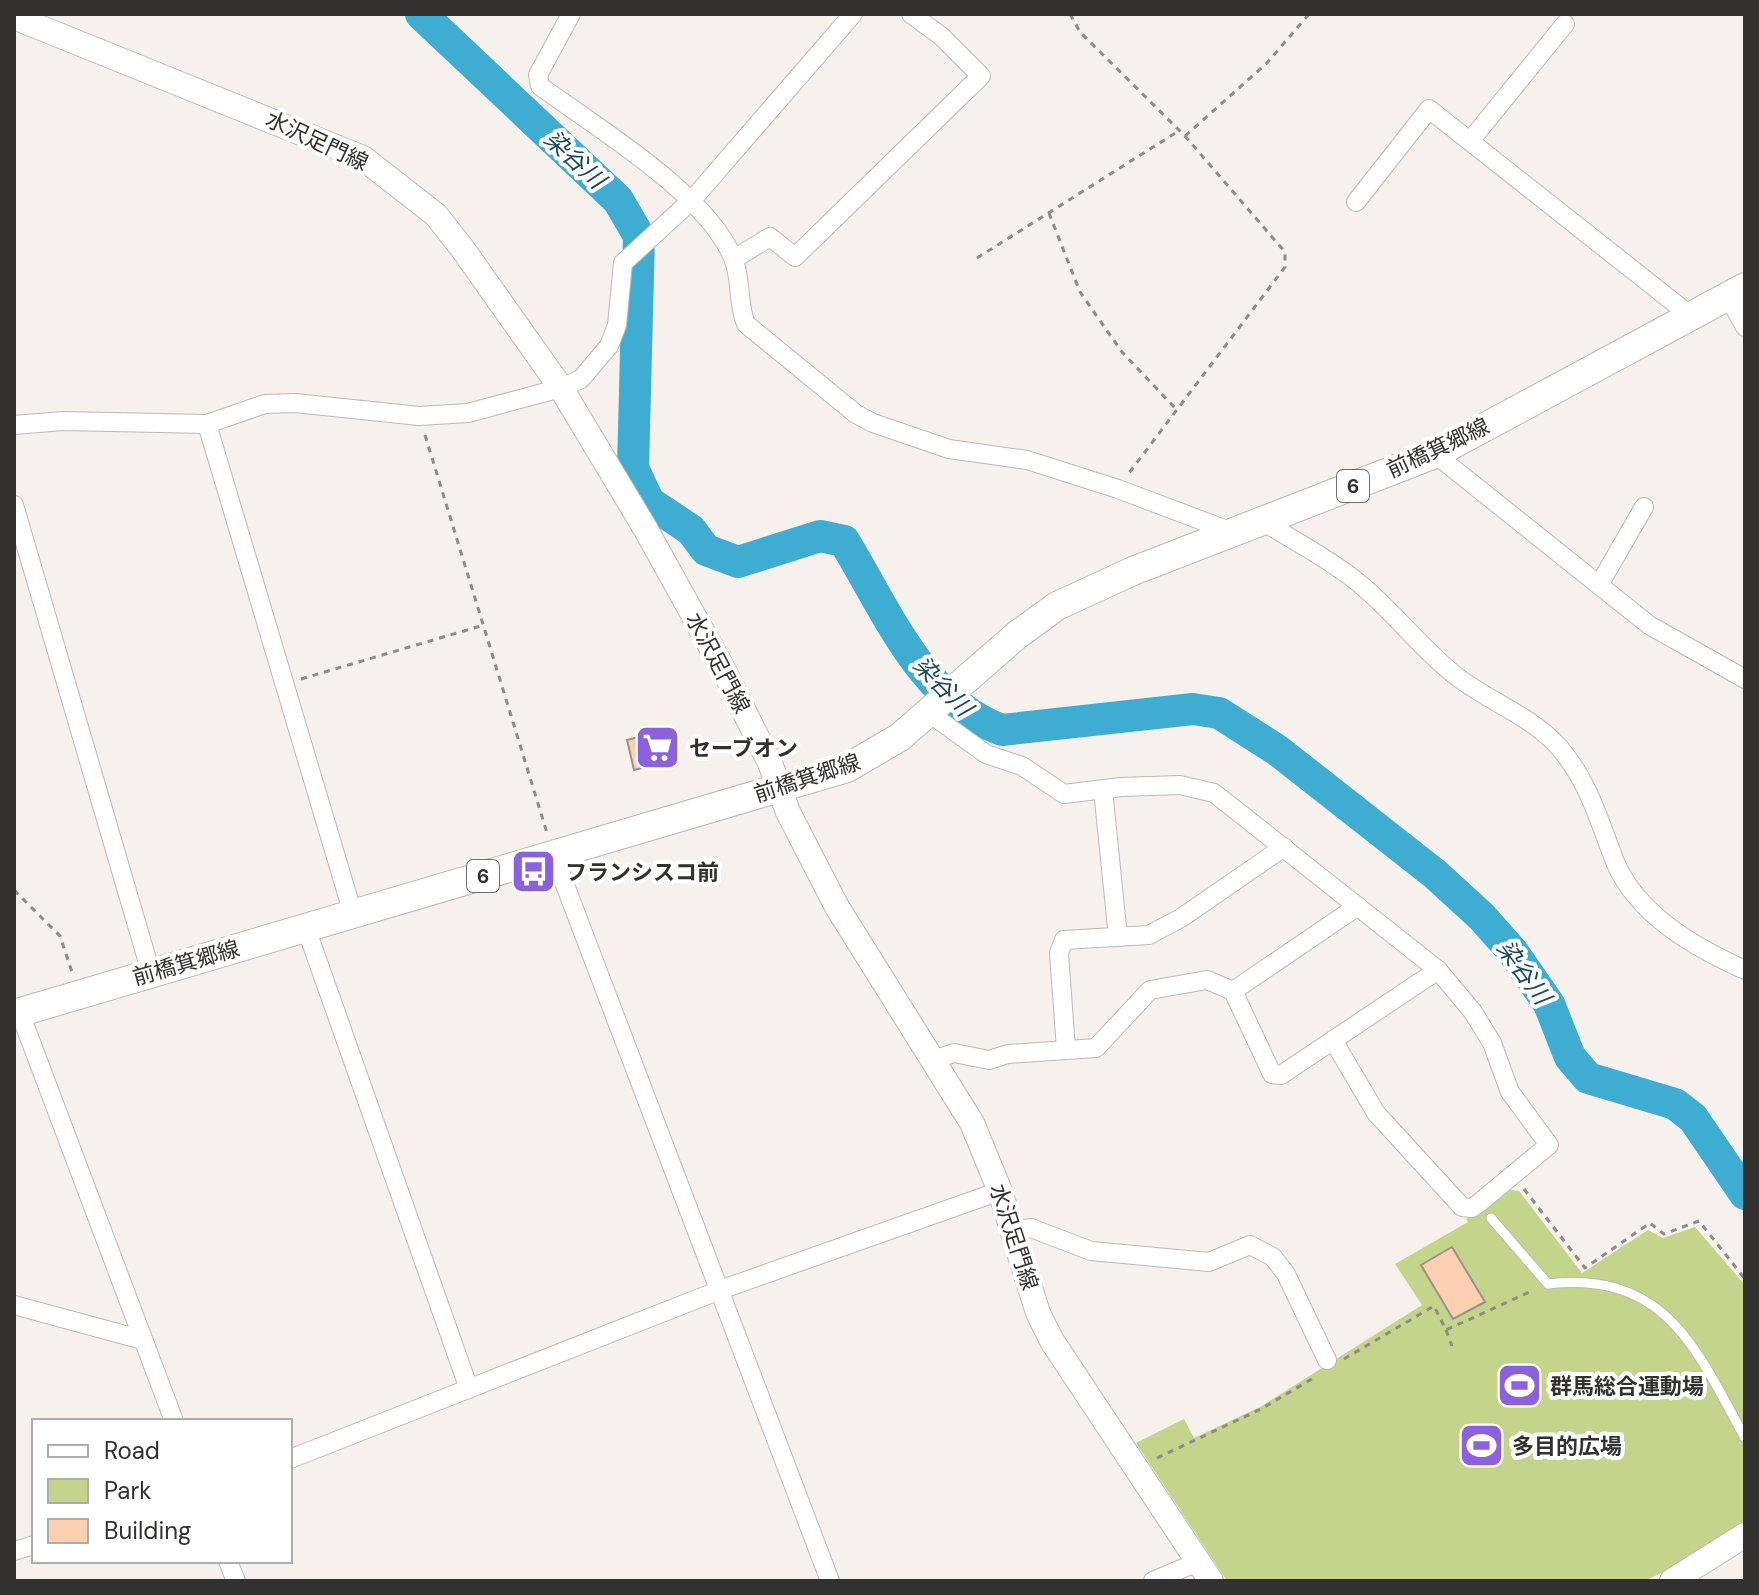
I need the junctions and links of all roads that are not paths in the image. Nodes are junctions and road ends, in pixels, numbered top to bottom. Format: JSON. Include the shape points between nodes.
{"nodes":[{"id":1,"x":571,"y":14,"type":"edge"},
{"id":2,"x":853,"y":14,"type":"edge"},
{"id":3,"x":911,"y":14,"type":"edge"},
{"id":4,"x":14,"y":17,"type":"edge"},
{"id":5,"x":1565,"y":24,"type":"dead end"},
{"id":6,"x":1470,"y":141,"type":"junction"},
{"id":7,"x":692,"y":200,"type":"junction"},
{"id":8,"x":1356,"y":202,"type":"dead end"},
{"id":9,"x":734,"y":259,"type":"junction"},
{"id":10,"x":1736,"y":291,"type":"edge"},
{"id":11,"x":1691,"y":316,"type":"junction"},
{"id":12,"x":1745,"y":327,"type":"edge"},
{"id":13,"x":561,"y":388,"type":"junction"},
{"id":14,"x":207,"y":424,"type":"junction"},
{"id":15,"x":14,"y":425,"type":"edge"},
{"id":16,"x":1435,"y":454,"type":"junction"},
{"id":17,"x":14,"y":505,"type":"edge"},
{"id":18,"x":1644,"y":507,"type":"dead end"},
{"id":19,"x":1262,"y":521,"type":"junction"},
{"id":20,"x":1232,"y":532,"type":"junction"},
{"id":21,"x":1599,"y":585,"type":"junction"},
{"id":22,"x":1745,"y":679,"type":"edge"},
{"id":23,"x":932,"y":710,"type":"junction"},
{"id":24,"x":779,"y":788,"type":"junction"},
{"id":25,"x":1103,"y":790,"type":"junction"},
{"id":26,"x":1284,"y":847,"type":"junction"},
{"id":27,"x":554,"y":856,"type":"junction"},
{"id":28,"x":1358,"y":906,"type":"junction"},
{"id":29,"x":353,"y":914,"type":"junction"},
{"id":30,"x":306,"y":928,"type":"junction"},
{"id":31,"x":1118,"y":937,"type":"junction"},
{"id":32,"x":1438,"y":970,"type":"junction"},
{"id":33,"x":1745,"y":970,"type":"edge"},
{"id":34,"x":151,"y":973,"type":"junction"},
{"id":35,"x":1233,"y":991,"type":"junction"},
{"id":36,"x":17,"y":1014,"type":"edge"},
{"id":37,"x":1333,"y":1040,"type":"junction"},
{"id":38,"x":1066,"y":1049,"type":"junction"},
{"id":39,"x":933,"y":1060,"type":"junction"},
{"id":40,"x":1000,"y":1191,"type":"junction"},
{"id":41,"x":1491,"y":1218,"type":"dead end"},
{"id":42,"x":1012,"y":1231,"type":"junction"},
{"id":43,"x":720,"y":1290,"type":"junction"},
{"id":44,"x":14,"y":1305,"type":"edge"},
{"id":45,"x":143,"y":1340,"type":"junction"},
{"id":46,"x":1330,"y":1365,"type":"road end"},
{"id":47,"x":469,"y":1389,"type":"junction"},
{"id":48,"x":1745,"y":1415,"type":"edge"},
{"id":49,"x":173,"y":1419,"type":"edge"},
{"id":50,"x":1735,"y":1419,"type":"junction"},
{"id":51,"x":1745,"y":1438,"type":"edge"},
{"id":52,"x":292,"y":1458,"type":"edge"},
{"id":53,"x":1745,"y":1535,"type":"edge"},
{"id":54,"x":1206,"y":1571,"type":"edge"},
{"id":55,"x":830,"y":1581,"type":"edge"},
{"id":56,"x":1153,"y":1581,"type":"edge"},
{"id":57,"x":1672,"y":1581,"type":"edge"}],
"edges":[{"from":1,"to":7,"type":"street","via":[[538,75],[540,86]]},
{"from":2,"to":7,"type":"street"},
{"from":3,"to":9,"type":"street","via":[[981,76],[795,257],[770,237]]},
{"from":4,"to":13,"type":"main road","name":"水沢足門線","via":[[363,158],[436,215]]},
{"from":5,"to":6,"type":"street"},
{"from":6,"to":8,"type":"street","via":[[1429,109]]},
{"from":6,"to":11,"type":"street"},
{"from":7,"to":9,"type":"street"},
{"from":7,"to":13,"type":"street","via":[[623,263],[617,325],[609,346],[581,379]]},
{"from":9,"to":20,"type":"street","via":[[746,324],[856,414],[949,449],[1027,460]]},
{"from":10,"to":11,"type":"main road","name":"前橋箕郷線","number":"6"},
{"from":10,"to":12,"type":"street"},
{"from":11,"to":16,"type":"main road","name":"前橋箕郷線","number":"6"},
{"from":13,"to":14,"type":"street","via":[[468,413],[419,416],[265,404]]},
{"from":13,"to":24,"type":"main road","name":"水沢足門線","via":[[721,665]]},
{"from":14,"to":15,"type":"street"},
{"from":14,"to":29,"type":"street"},
{"from":16,"to":19,"type":"main road","name":"前橋箕郷線","number":"6"},
{"from":16,"to":21,"type":"street"},
{"from":17,"to":34,"type":"street"},
{"from":18,"to":21,"type":"street"},
{"from":19,"to":20,"type":"main road","name":"前橋箕郷線","number":"6"},
{"from":19,"to":33,"type":"street","via":[[1357,582],[1449,670],[1554,742],[1589,791],[1630,887],[1681,937]]},
{"from":20,"to":23,"type":"main road","name":"前橋箕郷線","number":"6","via":[[1057,606]]},
{"from":21,"to":22,"type":"street","via":[[1649,625]]},
{"from":23,"to":24,"type":"main road","name":"前橋箕郷線","number":"6","via":[[880,752]]},
{"from":23,"to":25,"type":"street","via":[[986,754],[1022,766],[1064,794]]},
{"from":24,"to":27,"type":"main road","name":"前橋箕郷線","number":"6"},
{"from":24,"to":39,"type":"main road","name":"水沢足門線","via":[[837,907]]},
{"from":25,"to":26,"type":"street","via":[[1180,785],[1214,793]]},
{"from":25,"to":31,"type":"street"},
{"from":26,"to":28,"type":"street"},
{"from":26,"to":31,"type":"street","via":[[1181,918],[1149,935]]},
{"from":27,"to":29,"type":"main road","name":"前橋箕郷線","number":"6"},
{"from":27,"to":43,"type":"street"},
{"from":28,"to":32,"type":"street"},
{"from":28,"to":35,"type":"street"},
{"from":29,"to":30,"type":"main road","name":"前橋箕郷線","number":"6"},
{"from":30,"to":34,"type":"main road","name":"前橋箕郷線","number":"6"},
{"from":30,"to":47,"type":"street"},
{"from":31,"to":38,"type":"street","via":[[1064,940],[1059,953]]},
{"from":32,"to":37,"type":"street"},
{"from":32,"to":37,"type":"street","via":[[1473,1012],[1492,1043],[1510,1092],[1549,1145],[1472,1208],[1462,1207],[1376,1113]]},
{"from":34,"to":36,"type":"main road","name":"前橋箕郷線","number":"6"},
{"from":35,"to":37,"type":"street","via":[[1272,1074],[1281,1075]]},
{"from":35,"to":38,"type":"street","via":[[1207,980],[1150,990],[1096,1048]]},
{"from":36,"to":45,"type":"street"},
{"from":38,"to":39,"type":"street","via":[[989,1060],[954,1053]]},
{"from":39,"to":40,"type":"main road","name":"水沢足門線","via":[[972,1123]]},
{"from":40,"to":42,"type":"main road","name":"水沢足門線"},
{"from":40,"to":43,"type":"street"},
{"from":41,"to":50,"type":"lane","via":[[1548,1284],[1607,1285],[1660,1310],[1695,1347]]},
{"from":42,"to":46,"type":"street","via":[[1031,1228],[1091,1251],[1209,1262],[1250,1245],[1273,1257],[1286,1274]]},
{"from":42,"to":54,"type":"main road","name":"水沢足門線","via":[[1052,1341]]},
{"from":43,"to":47,"type":"street"},
{"from":43,"to":55,"type":"street"},
{"from":44,"to":45,"type":"street"},
{"from":45,"to":49,"type":"street"},
{"from":47,"to":52,"type":"street"},
{"from":48,"to":50,"type":"lane"},
{"from":50,"to":51,"type":"lane"},
{"from":53,"to":57,"type":"main road"},
{"from":54,"to":56,"type":"street"}]}
